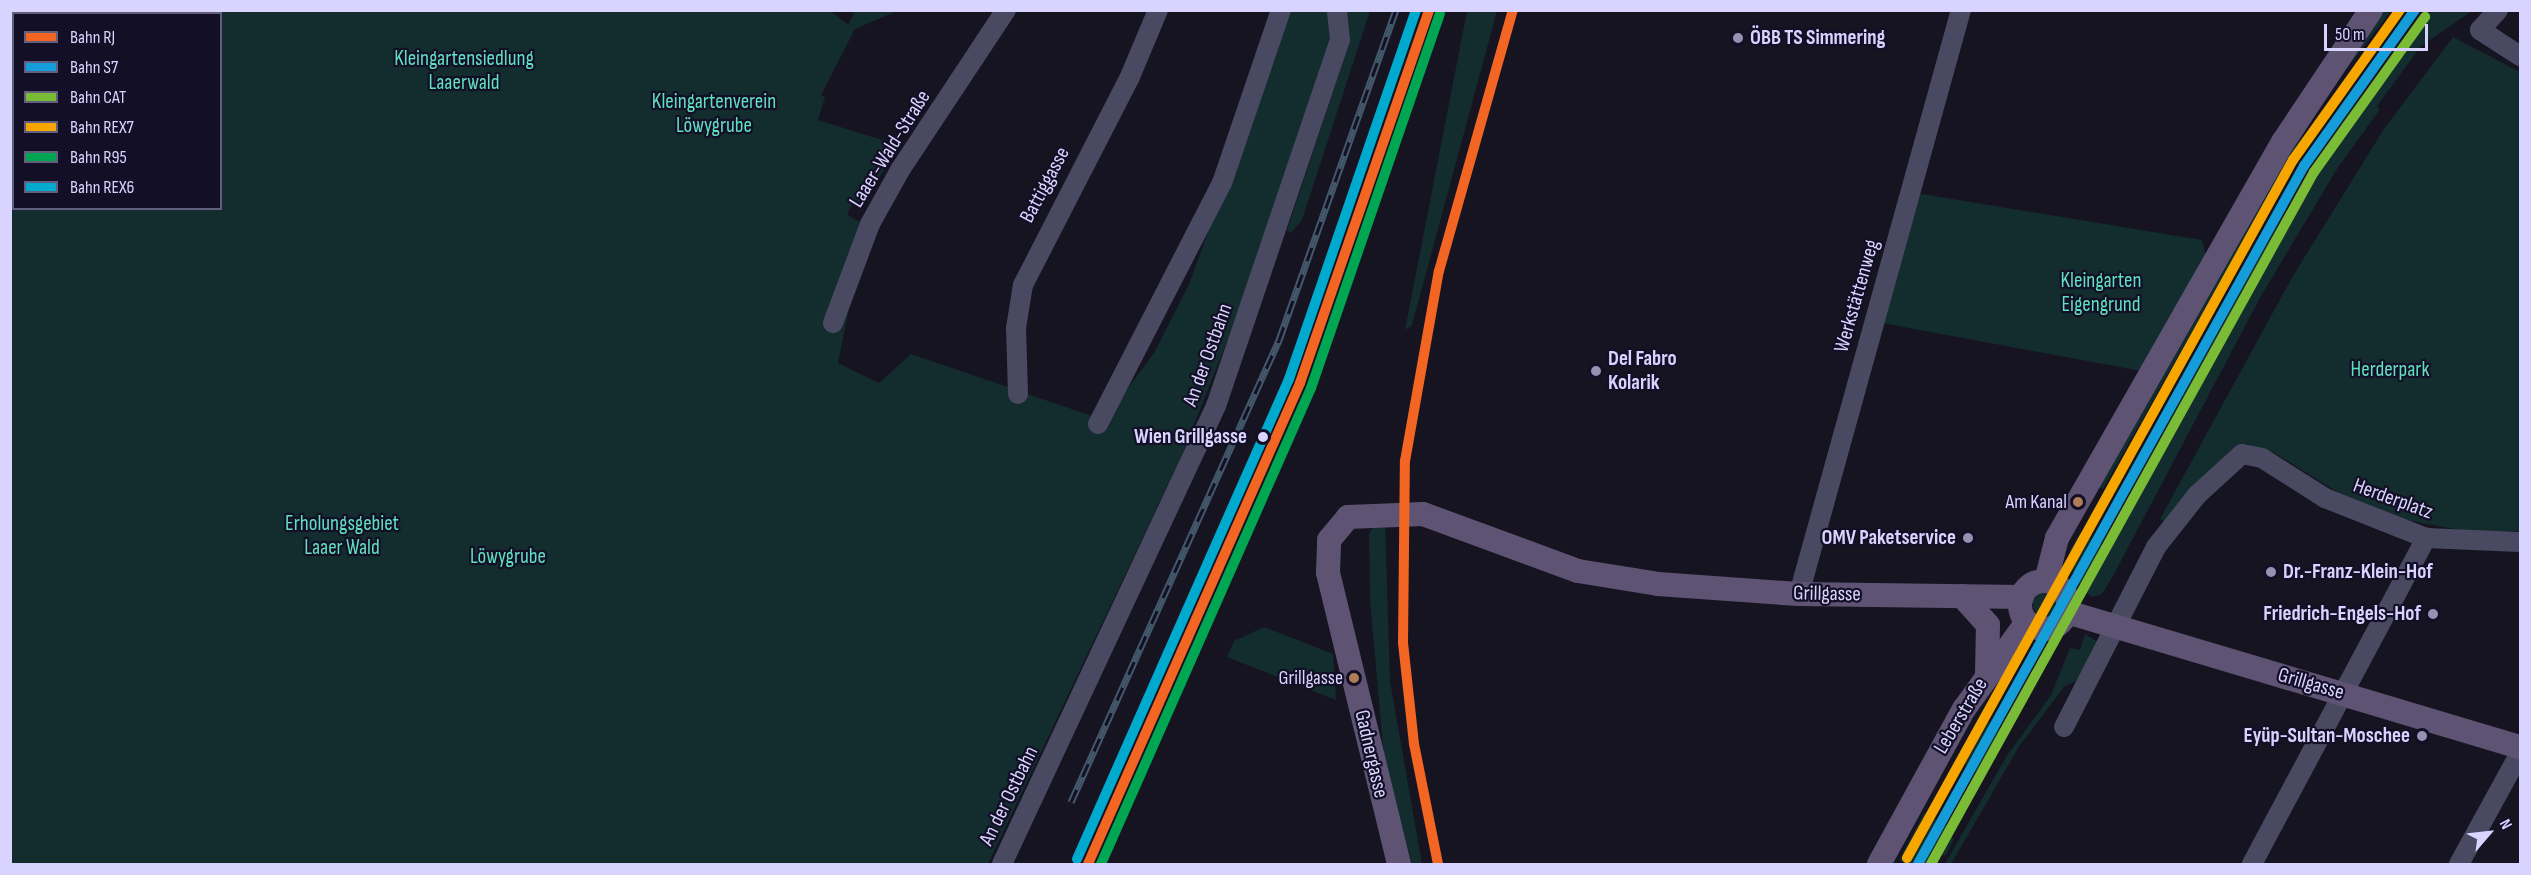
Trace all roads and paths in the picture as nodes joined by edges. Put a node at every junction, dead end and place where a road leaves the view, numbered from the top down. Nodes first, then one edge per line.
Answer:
1 (1006, 10) edge
2 (1158, 10) edge
3 (1281, 10) edge
4 (1337, 10) edge
5 (1961, 10) edge
6 (2371, 10) edge
7 (2498, 10) edge
8 (2520, 56) edge
9 (833, 323) dead end
10 (1018, 394) dead end
11 (1098, 424) dead end
12 (2426, 538) junction
13 (2520, 542) edge
14 (1328, 573) joint
15 (2046, 581) junction
16 (1799, 594) junction
17 (1962, 596) junction
18 (2022, 597) junction
19 (2067, 612) junction
20 (2027, 622) junction
21 (2115, 627) junction
22 (1987, 674) junction
23 (2342, 692) junction
24 (2064, 727) dead end
25 (2520, 747) edge
26 (2520, 753) edge
27 (1903, 816) junction
28 (1002, 864) edge
29 (1399, 864) edge
30 (1869, 864) edge
31 (1879, 864) edge
32 (2252, 864) edge
33 (2459, 864) edge

1 - 9 street, Laaer-Wald-Straße
2 - 10 street, Battiggasse
3 - 11 street
4 - 28 street, An der Ostbahn
5 - 16 street, Werkstättenweg
6 - 15 main road
7 - 8 street
12 - 13 street, Herderplatz
12 - 21 street, Herderplatz
12 - 23 street
14 - 16 main road, Grillgasse
14 - 29 main road, Gadnergasse
15 - 18 main road
15 - 19 main road
16 - 17 main road, Grillgasse
17 - 18 main road, Grillgasse
17 - 22 main road
18 - 20 main road
19 - 20 main road
19 - 21 main road, Grillgasse
20 - 22 main road, Leberstraße
21 - 23 main road, Grillgasse
21 - 24 street
22 - 27 main road, Leberstraße
23 - 25 main road, Grillgasse
23 - 32 street
26 - 33 street
27 - 30 main road, Leberstraße
27 - 31 main road, Leberstraße

